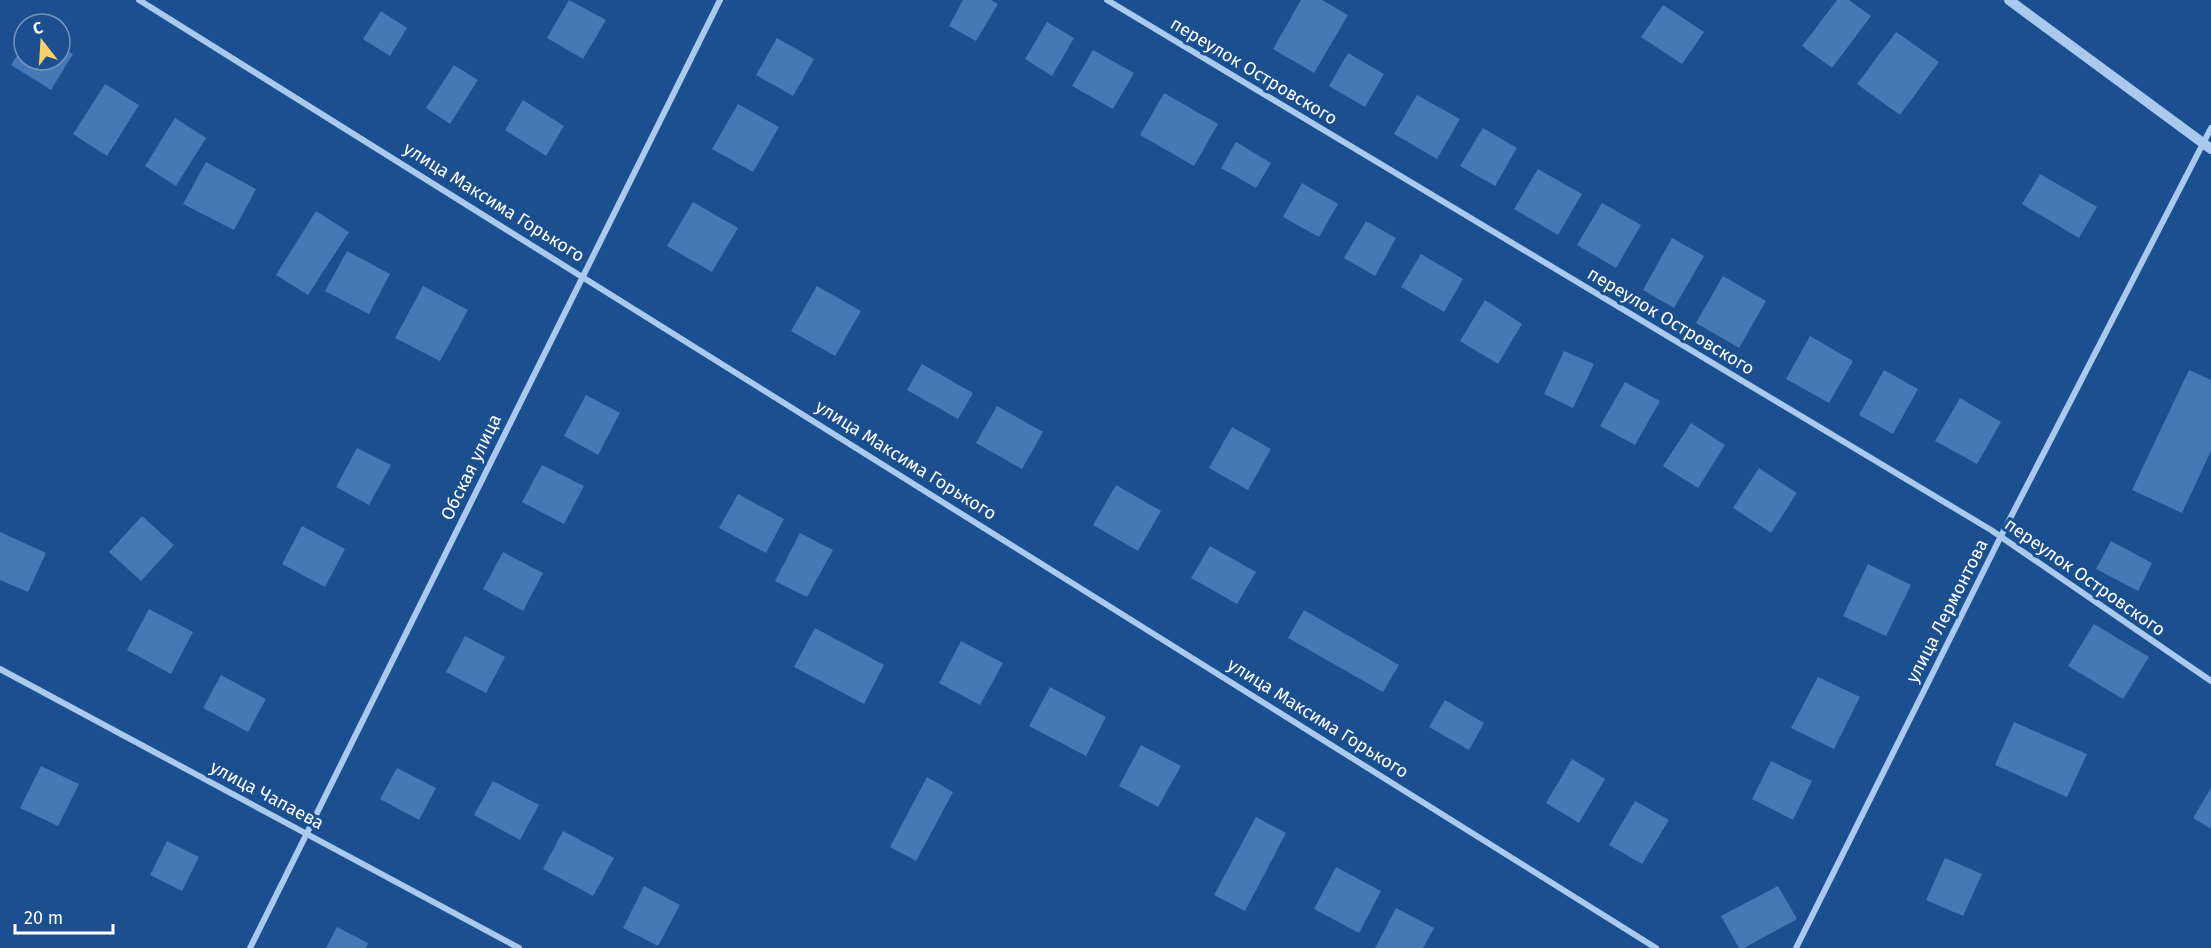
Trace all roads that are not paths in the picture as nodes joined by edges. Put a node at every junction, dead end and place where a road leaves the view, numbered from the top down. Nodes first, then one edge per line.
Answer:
1 (139, 0) edge
2 (720, 0) edge
3 (1107, 0) edge
4 (2010, 0) edge
5 (2211, 128) edge
6 (2207, 146) edge
7 (583, 275) junction
8 (2000, 538) junction
9 (0, 669) edge
10 (2211, 681) edge
11 (306, 833) junction
12 (250, 948) edge
13 (519, 948) edge
14 (1656, 948) edge
15 (1796, 948) edge

1 - 7 street, улица Максима Горького
2 - 7 street, Обская улица
3 - 8 street, переулок Островского
4 - 6 street
5 - 6 street, улица Лермонтова
6 - 8 street, улица Лермонтова
7 - 11 street, Обская улица
7 - 14 street, улица Максима Горького
8 - 10 street, переулок Островского
8 - 15 street, улица Лермонтова
9 - 11 street, улица Чапаева
11 - 12 street, Обская улица
11 - 13 street, улица Чапаева

